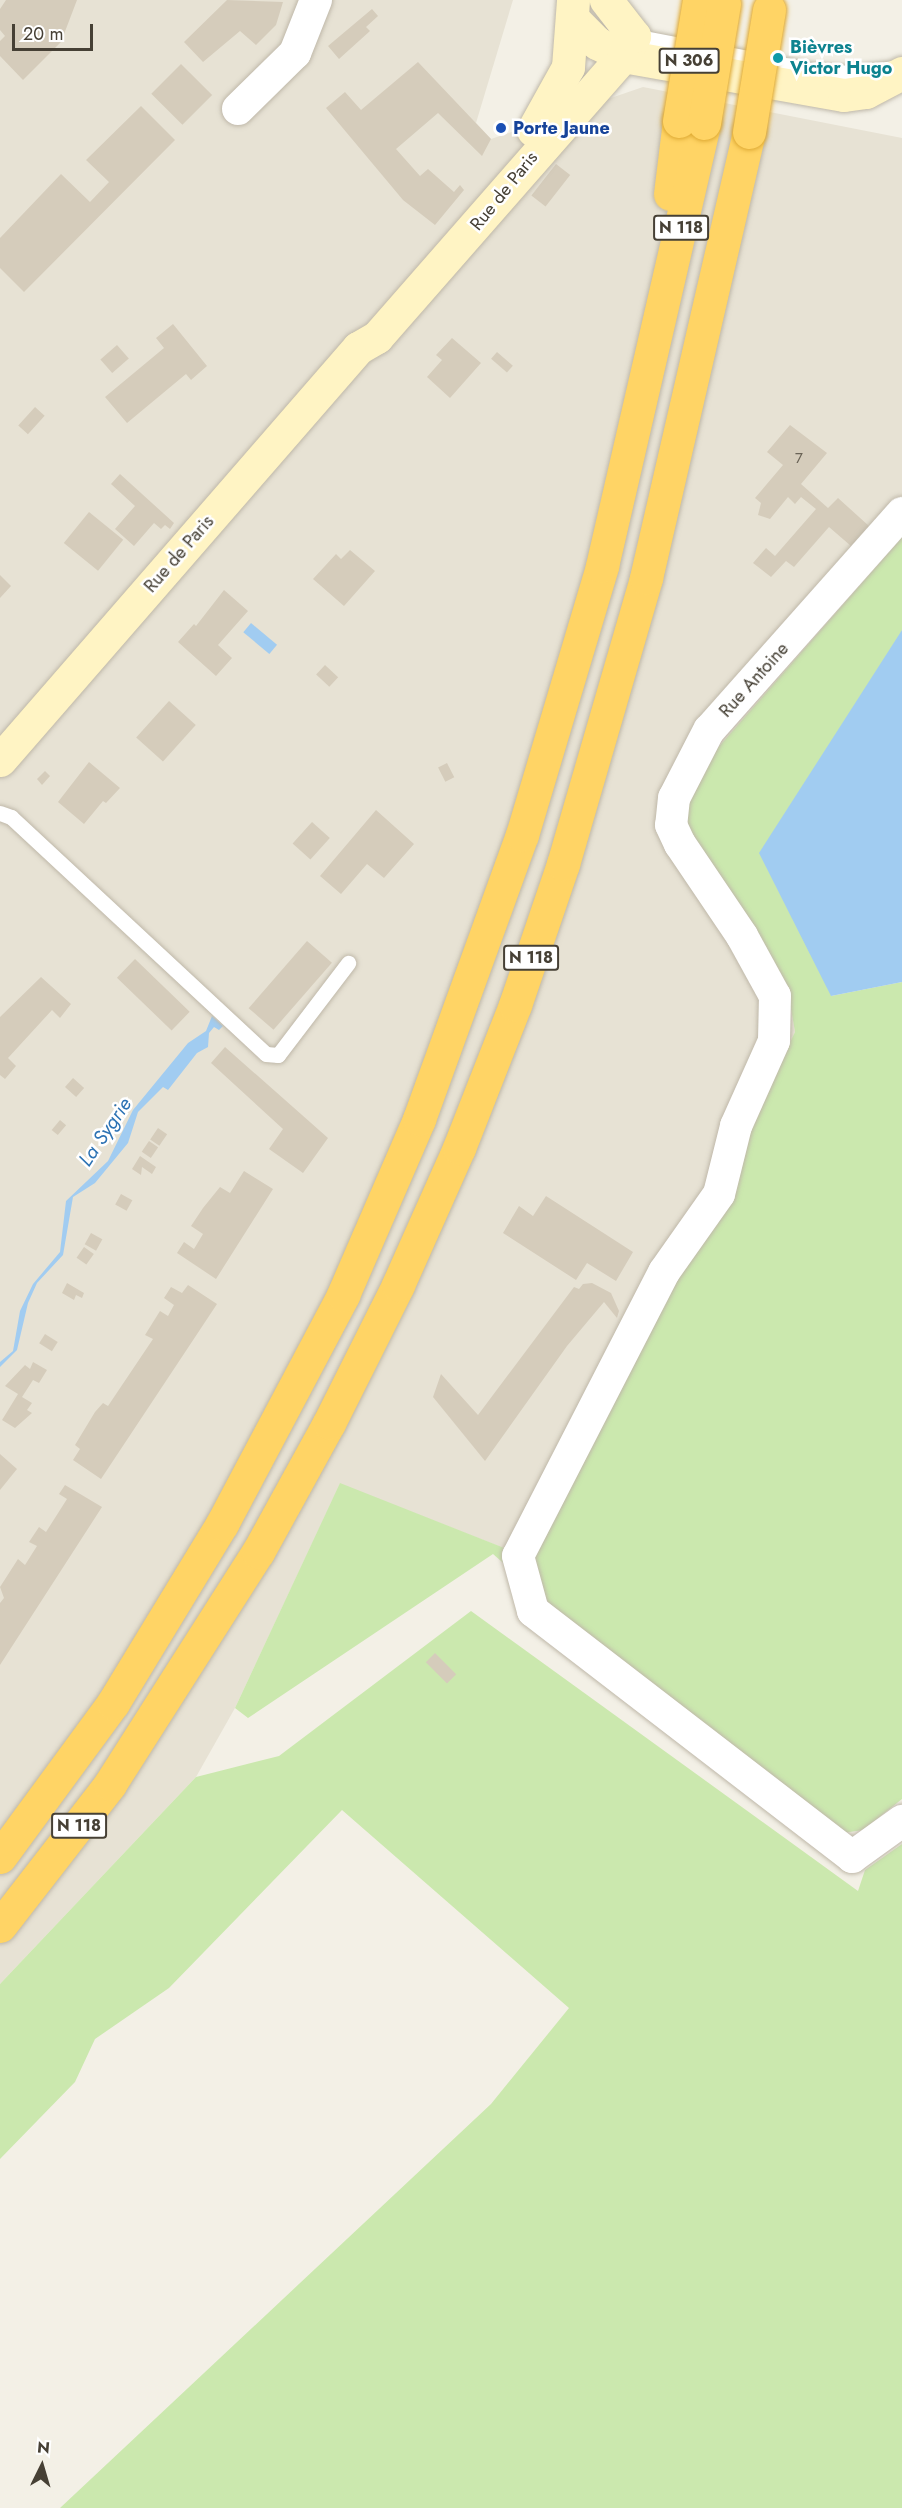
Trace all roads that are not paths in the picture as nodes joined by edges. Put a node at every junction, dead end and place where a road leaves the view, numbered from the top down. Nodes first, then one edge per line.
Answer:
1 (316, 0) edge
2 (711, 1) edge
3 (607, 4) edge
4 (770, 5) edge
5 (573, 10) edge
6 (629, 46) junction
7 (902, 71) edge
8 (238, 109) dead end
9 (489, 194) junction
10 (902, 513) edge
11 (0, 760) edge
12 (0, 813) edge
13 (348, 963) dead end
14 (902, 1821) edge
15 (0, 1857) edge
16 (0, 1926) edge

1 - 8 street
2 - 15 highway, N 118, bridge
3 - 5 street
3 - 6 street
4 - 16 highway, N 118, bridge
5 - 6 street
5 - 9 street, Rue de Paris
6 - 7 lane
6 - 7 street
6 - 9 street, Rue de Paris
9 - 11 street, Rue de Paris
10 - 14 street, Rue Antoine
12 - 13 lane

